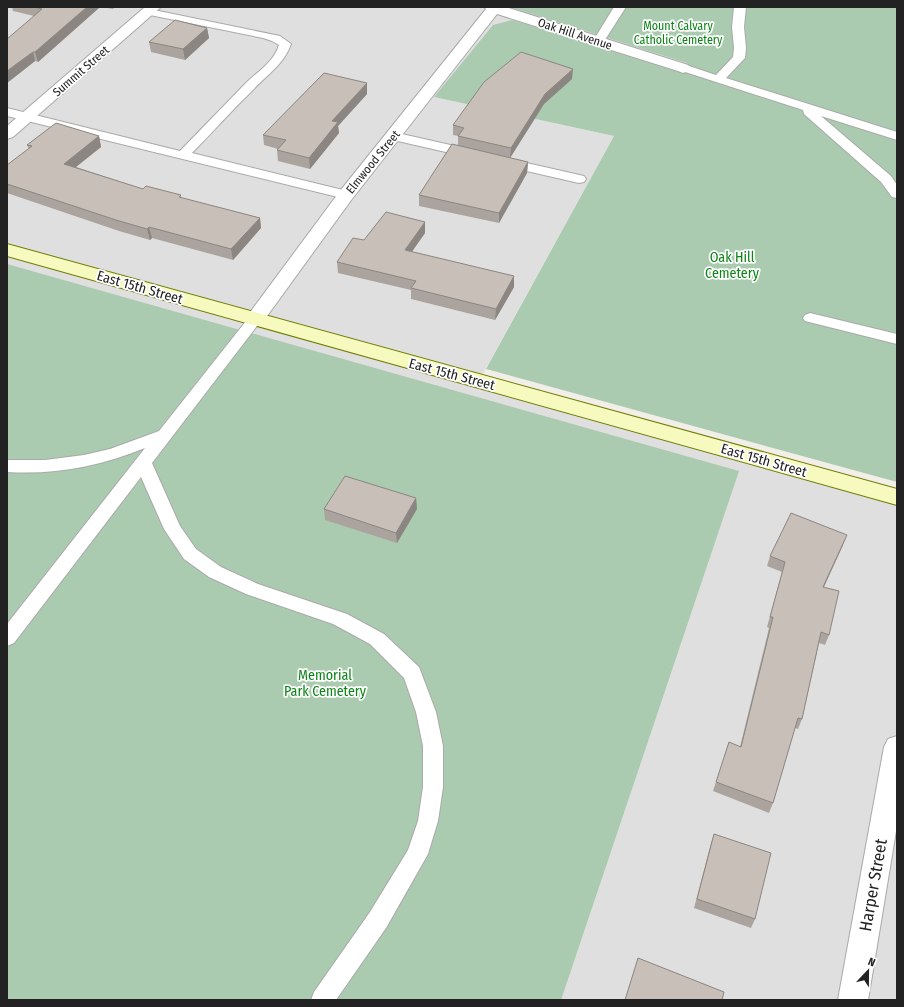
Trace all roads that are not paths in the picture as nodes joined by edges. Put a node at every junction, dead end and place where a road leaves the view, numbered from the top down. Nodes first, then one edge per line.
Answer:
1 (493, 7) edge
2 (620, 7) edge
3 (740, 7) edge
4 (151, 9) edge
5 (599, 41) junction
6 (683, 68) joint
7 (718, 79) junction
8 (803, 106) junction
9 (7, 112) edge
10 (26, 117) junction
11 (7, 134) edge
12 (393, 136) junction
13 (897, 136) edge
14 (183, 155) junction
15 (579, 179) dead end
16 (897, 194) edge
17 (346, 195) junction
18 (7, 250) edge
19 (810, 318) dead end
20 (255, 319) junction
21 (897, 339) edge
22 (164, 435) junction
23 (143, 462) junction
24 (7, 466) edge
25 (897, 497) edge
26 (7, 638) edge
27 (897, 747) edge
28 (322, 1000) edge
29 (853, 1000) edge

1 - 5 street, Oak Hill Avenue
1 - 12 street, Elmwood Street
2 - 5 lane
3 - 7 lane
4 - 10 street, Summit Street
4 - 14 lane
5 - 6 street, Oak Hill Avenue
6 - 7 lane
7 - 8 lane
8 - 13 lane
8 - 16 lane
9 - 10 lane
10 - 11 street, Summit Street
10 - 14 lane
12 - 15 lane
12 - 17 street, Elmwood Street
14 - 17 lane
17 - 20 street, Elmwood Street
18 - 20 main road, East 15th Street
19 - 21 lane
20 - 22 lane
20 - 25 main road, East 15th Street
22 - 23 lane
22 - 24 lane
23 - 26 lane
23 - 28 lane
27 - 29 street, Harper Street

